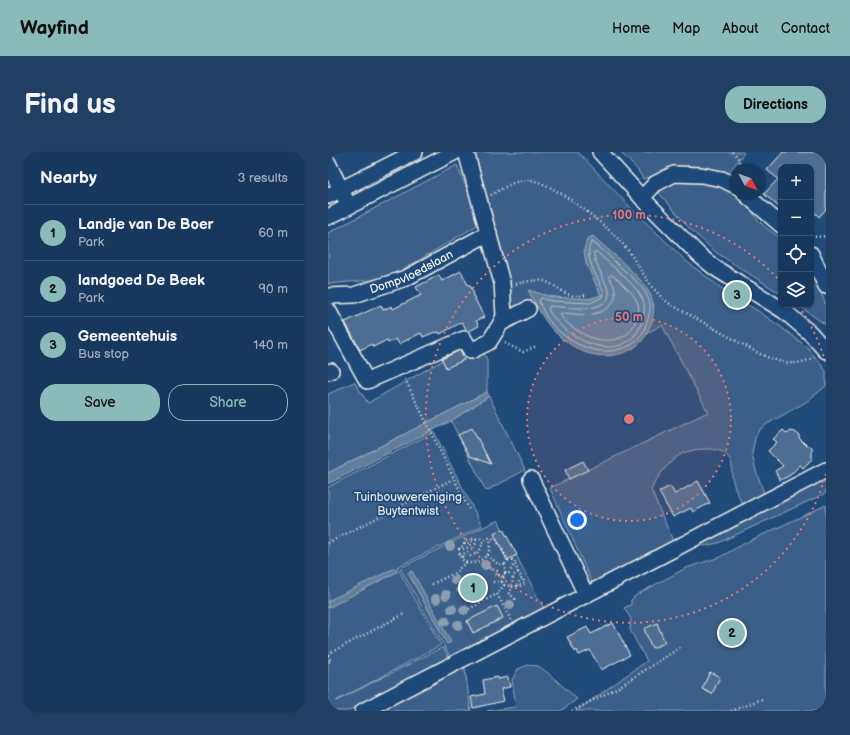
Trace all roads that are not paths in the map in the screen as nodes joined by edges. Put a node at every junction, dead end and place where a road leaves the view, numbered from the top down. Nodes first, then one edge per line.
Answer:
1 (415, 152) edge
2 (455, 152) edge
3 (466, 152) edge
4 (600, 152) edge
5 (328, 163) edge
6 (730, 183) edge
7 (334, 193) edge
8 (642, 198) junction
9 (752, 200) edge
10 (349, 206) junction
11 (328, 217) edge
12 (778, 222) edge
13 (489, 233) junction
14 (814, 260) edge
15 (826, 286) edge
16 (328, 296) edge
17 (528, 309) dead end
18 (328, 310) edge
19 (502, 323) junction
20 (822, 353) edge
21 (826, 470) edge
22 (531, 479) dead end
23 (586, 595) junction
24 (363, 711) edge

1 - 7 street
2 - 10 street
3 - 13 street
4 - 8 street
5 - 7 street
6 - 8 street
7 - 10 street
8 - 20 street
9 - 12 street
10 - 11 street
13 - 16 street, Dompvloedslaan
13 - 19 street
14 - 15 street
17 - 19 street
18 - 19 street
21 - 23 street
22 - 23 street
23 - 24 street

